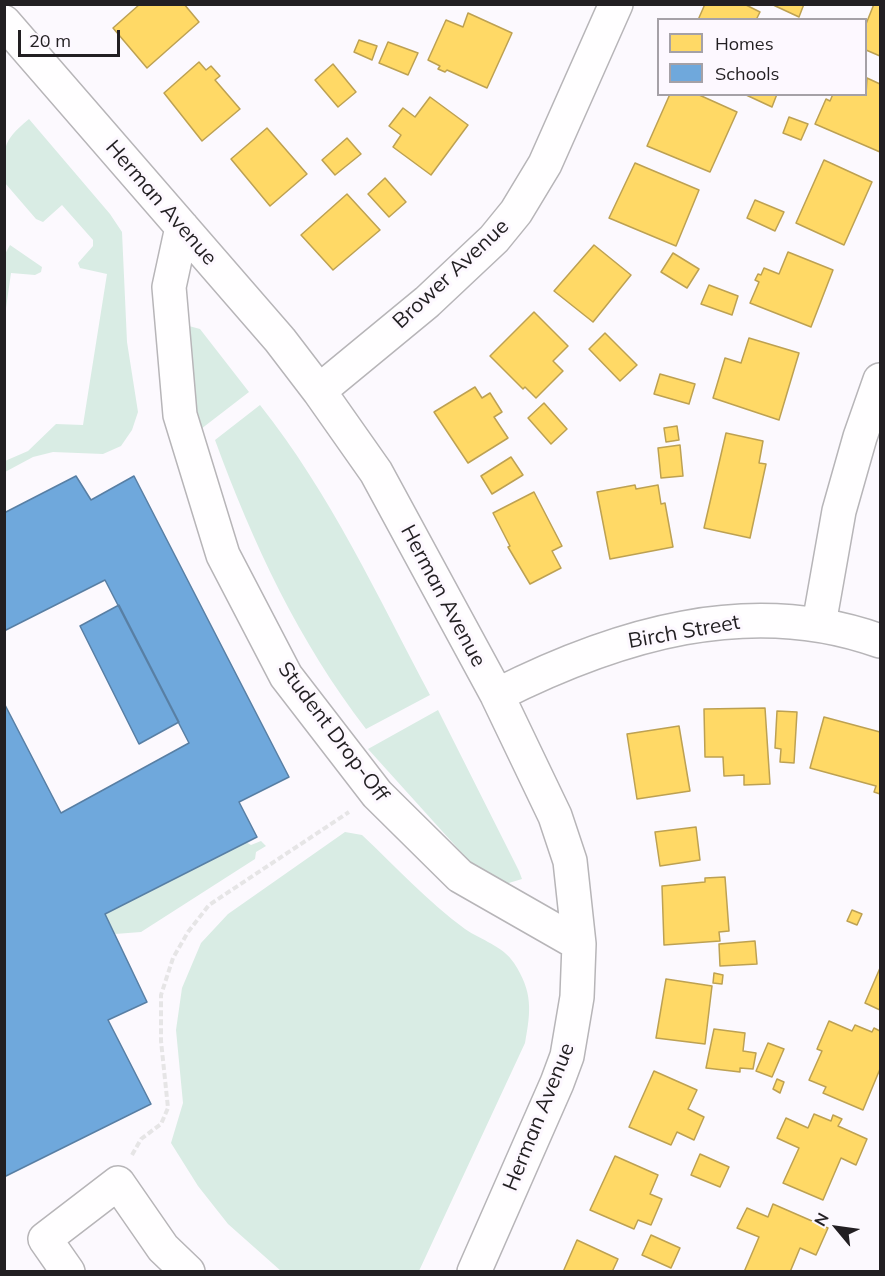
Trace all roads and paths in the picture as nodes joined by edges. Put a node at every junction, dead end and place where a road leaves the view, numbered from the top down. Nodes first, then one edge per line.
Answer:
1 (22, 4) edge
2 (616, 4) edge
3 (4, 21) edge
4 (182, 226) junction
5 (880, 380) edge
6 (319, 391) junction
7 (819, 624) junction
8 (880, 641) edge
9 (496, 695) junction
10 (378, 794) junction
11 (579, 944) junction
12 (118, 1183) junction
13 (68, 1272) edge
14 (188, 1272) edge
15 (474, 1272) edge

1 - 3 street
2 - 6 street, Brower Avenue
3 - 4 street, Herman Avenue
4 - 6 street, Herman Avenue
4 - 10 street, Student Drop-Off
5 - 7 street
6 - 9 street, Herman Avenue
7 - 8 street, Birch Street
7 - 9 street, Birch Street
9 - 11 street, Herman Avenue
10 - 11 street, Student Drop-Off
10 - 12 path
11 - 15 street, Herman Avenue
12 - 13 street
12 - 14 street

